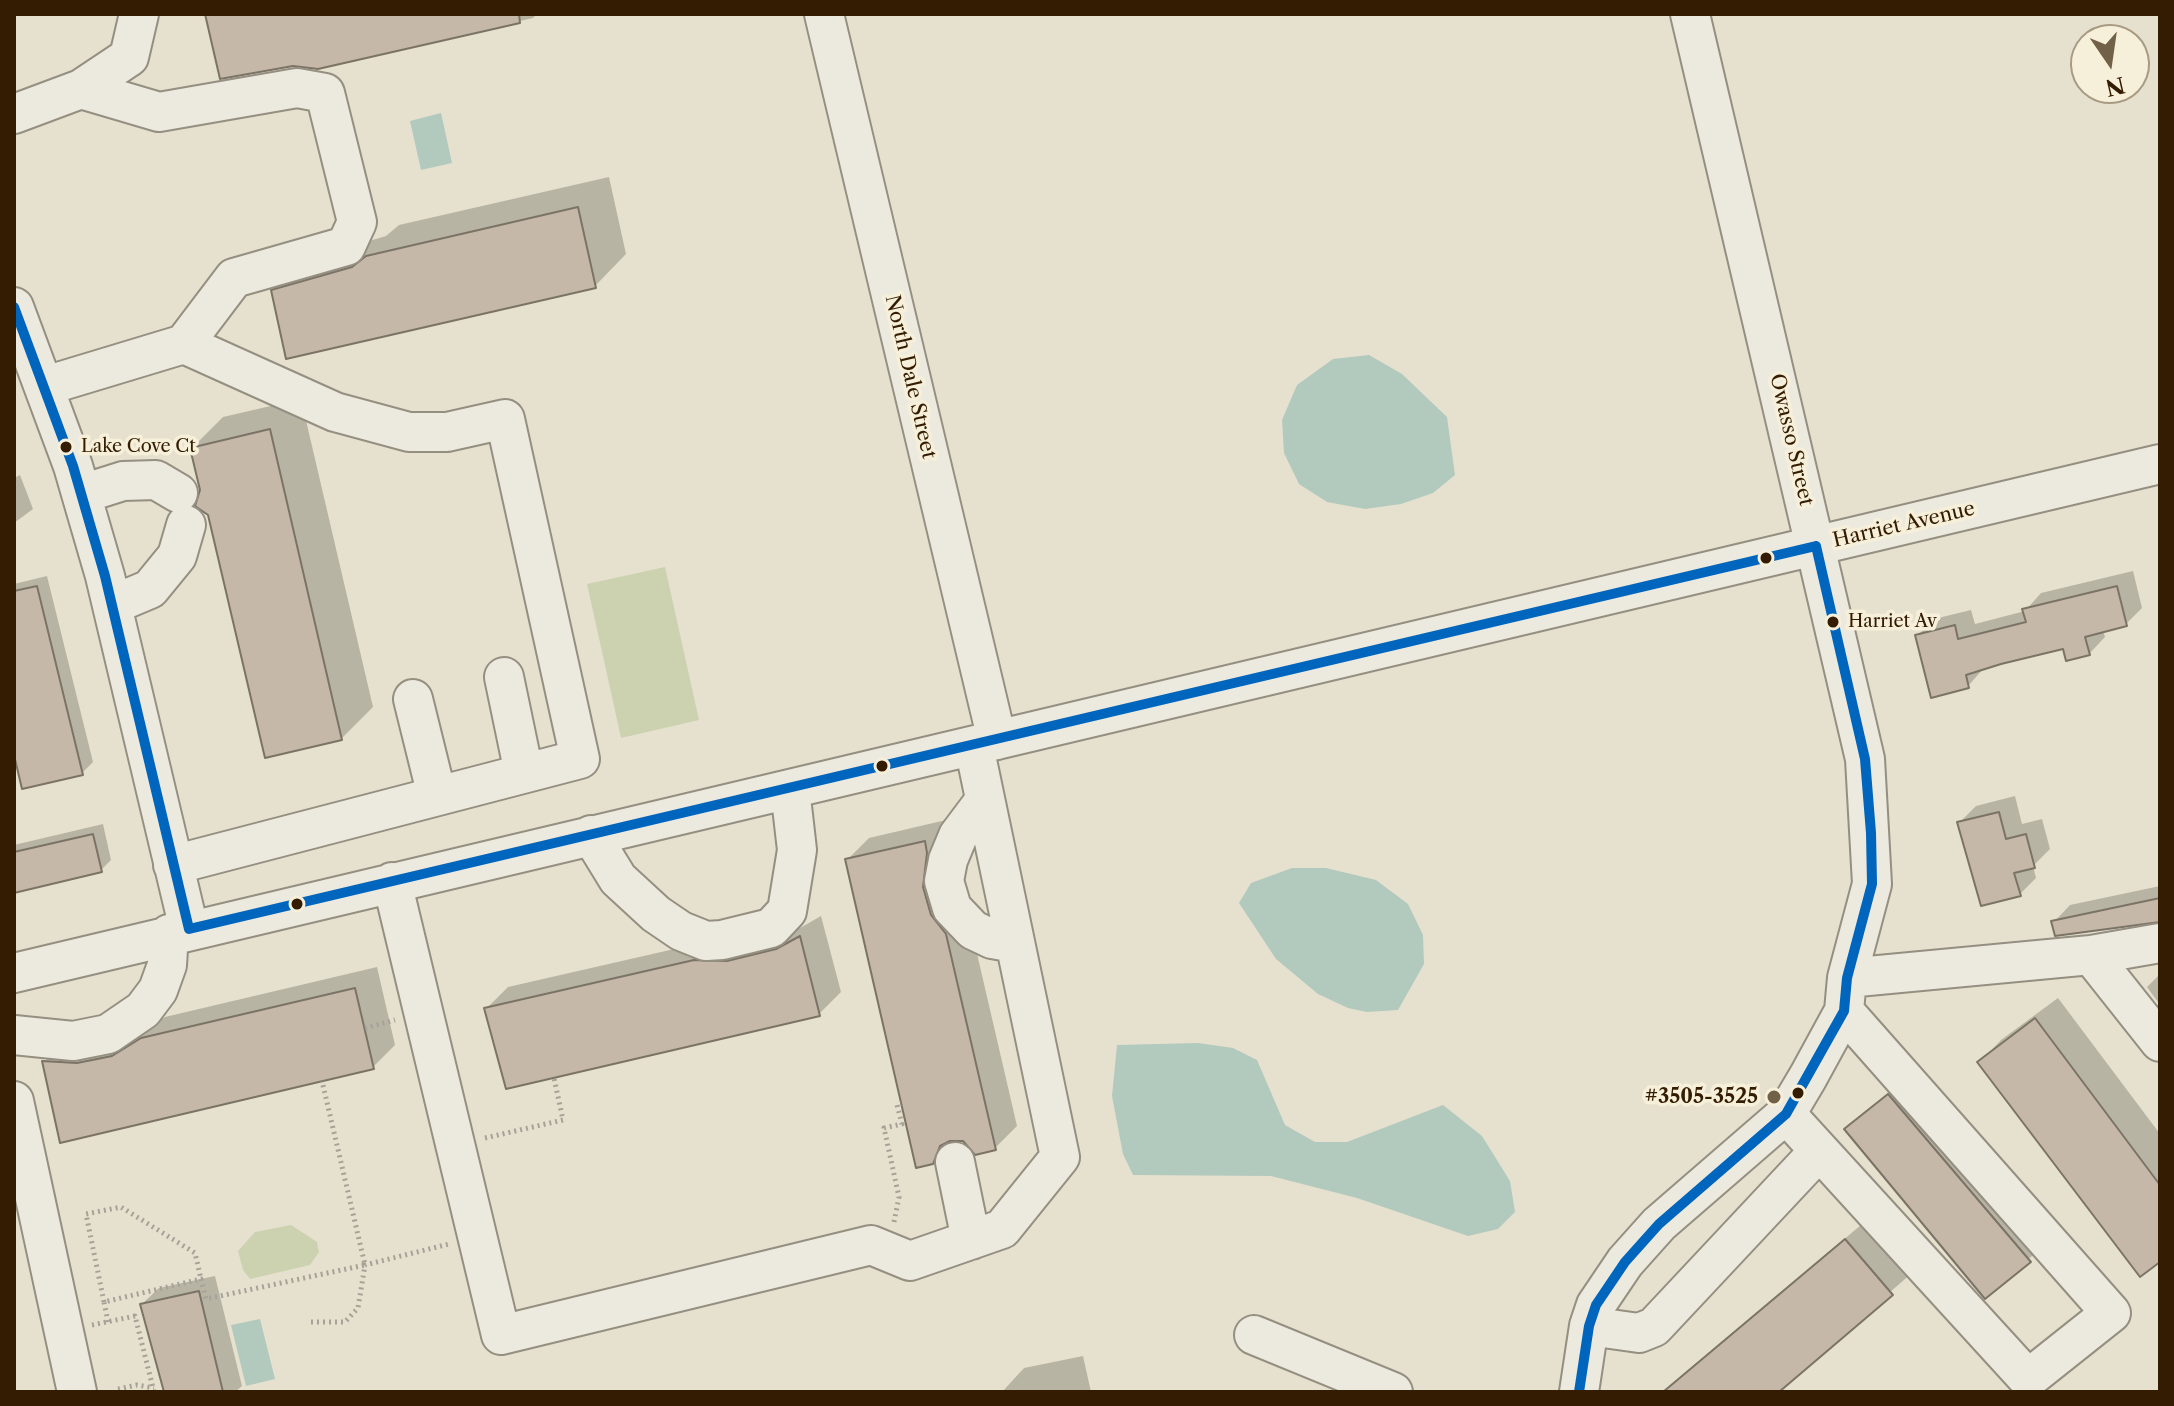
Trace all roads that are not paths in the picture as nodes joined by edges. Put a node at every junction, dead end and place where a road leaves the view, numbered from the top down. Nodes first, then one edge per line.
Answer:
1 (139, 14) edge
2 (824, 14) edge
3 (1690, 14) edge
4 (81, 89) junction
5 (14, 114) edge
6 (14, 307) edge
7 (184, 344) junction
8 (32, 370) edge
9 (2160, 464) edge
10 (82, 494) junction
11 (1816, 546) junction
12 (112, 605) junction
13 (504, 677) dead end
14 (413, 699) dead end
15 (986, 743) junction
16 (524, 773) junction
17 (790, 789) junction
18 (437, 796) junction
19 (985, 800) junction
20 (591, 835) junction
21 (173, 865) junction
22 (392, 882) junction
23 (179, 932) junction
24 (1015, 943) junction
25 (2160, 943) edge
26 (2091, 955) junction
27 (14, 973) edge
28 (1846, 995) junction
29 (14, 1035) edge
30 (2160, 1042) edge
31 (14, 1101) edge
32 (1786, 1114) junction
33 (1819, 1151) junction
34 (20, 1160) edge
35 (955, 1162) dead end
36 (971, 1240) junction
37 (1589, 1326) junction
38 (1254, 1335) dead end
39 (77, 1392) edge
40 (1393, 1392) edge
41 (1579, 1392) edge

1 - 4 street
2 - 15 street, North Dale Street
3 - 11 street, Owasso Street
4 - 5 street
4 - 7 street
6 - 8 street
7 - 8 street
7 - 16 street
8 - 10 street
9 - 11 street, Harriet Avenue
10 - 12 street
10 - 12 street
11 - 15 street, Harriet Avenue
11 - 28 street, Owasso Street
12 - 21 street
13 - 16 street
14 - 18 street
15 - 17 street, Harriet Avenue
15 - 19 street, North Dale Street
16 - 18 street
17 - 20 street, Harriet Avenue
17 - 20 street
18 - 21 street
19 - 24 street, North Dale Street
19 - 24 street
20 - 22 street, Harriet Avenue
21 - 23 street
22 - 23 street, Harriet Avenue
22 - 36 street
23 - 27 street, Harriet Avenue
23 - 29 street
24 - 36 street, North Dale Street
25 - 26 street
26 - 28 street
26 - 30 street
28 - 32 street, Owasso Street
28 - 33 street
31 - 34 street
32 - 33 street
32 - 37 street, Owasso Street
33 - 37 street
34 - 39 street
35 - 36 street
37 - 41 street, Owasso Street
38 - 40 street

